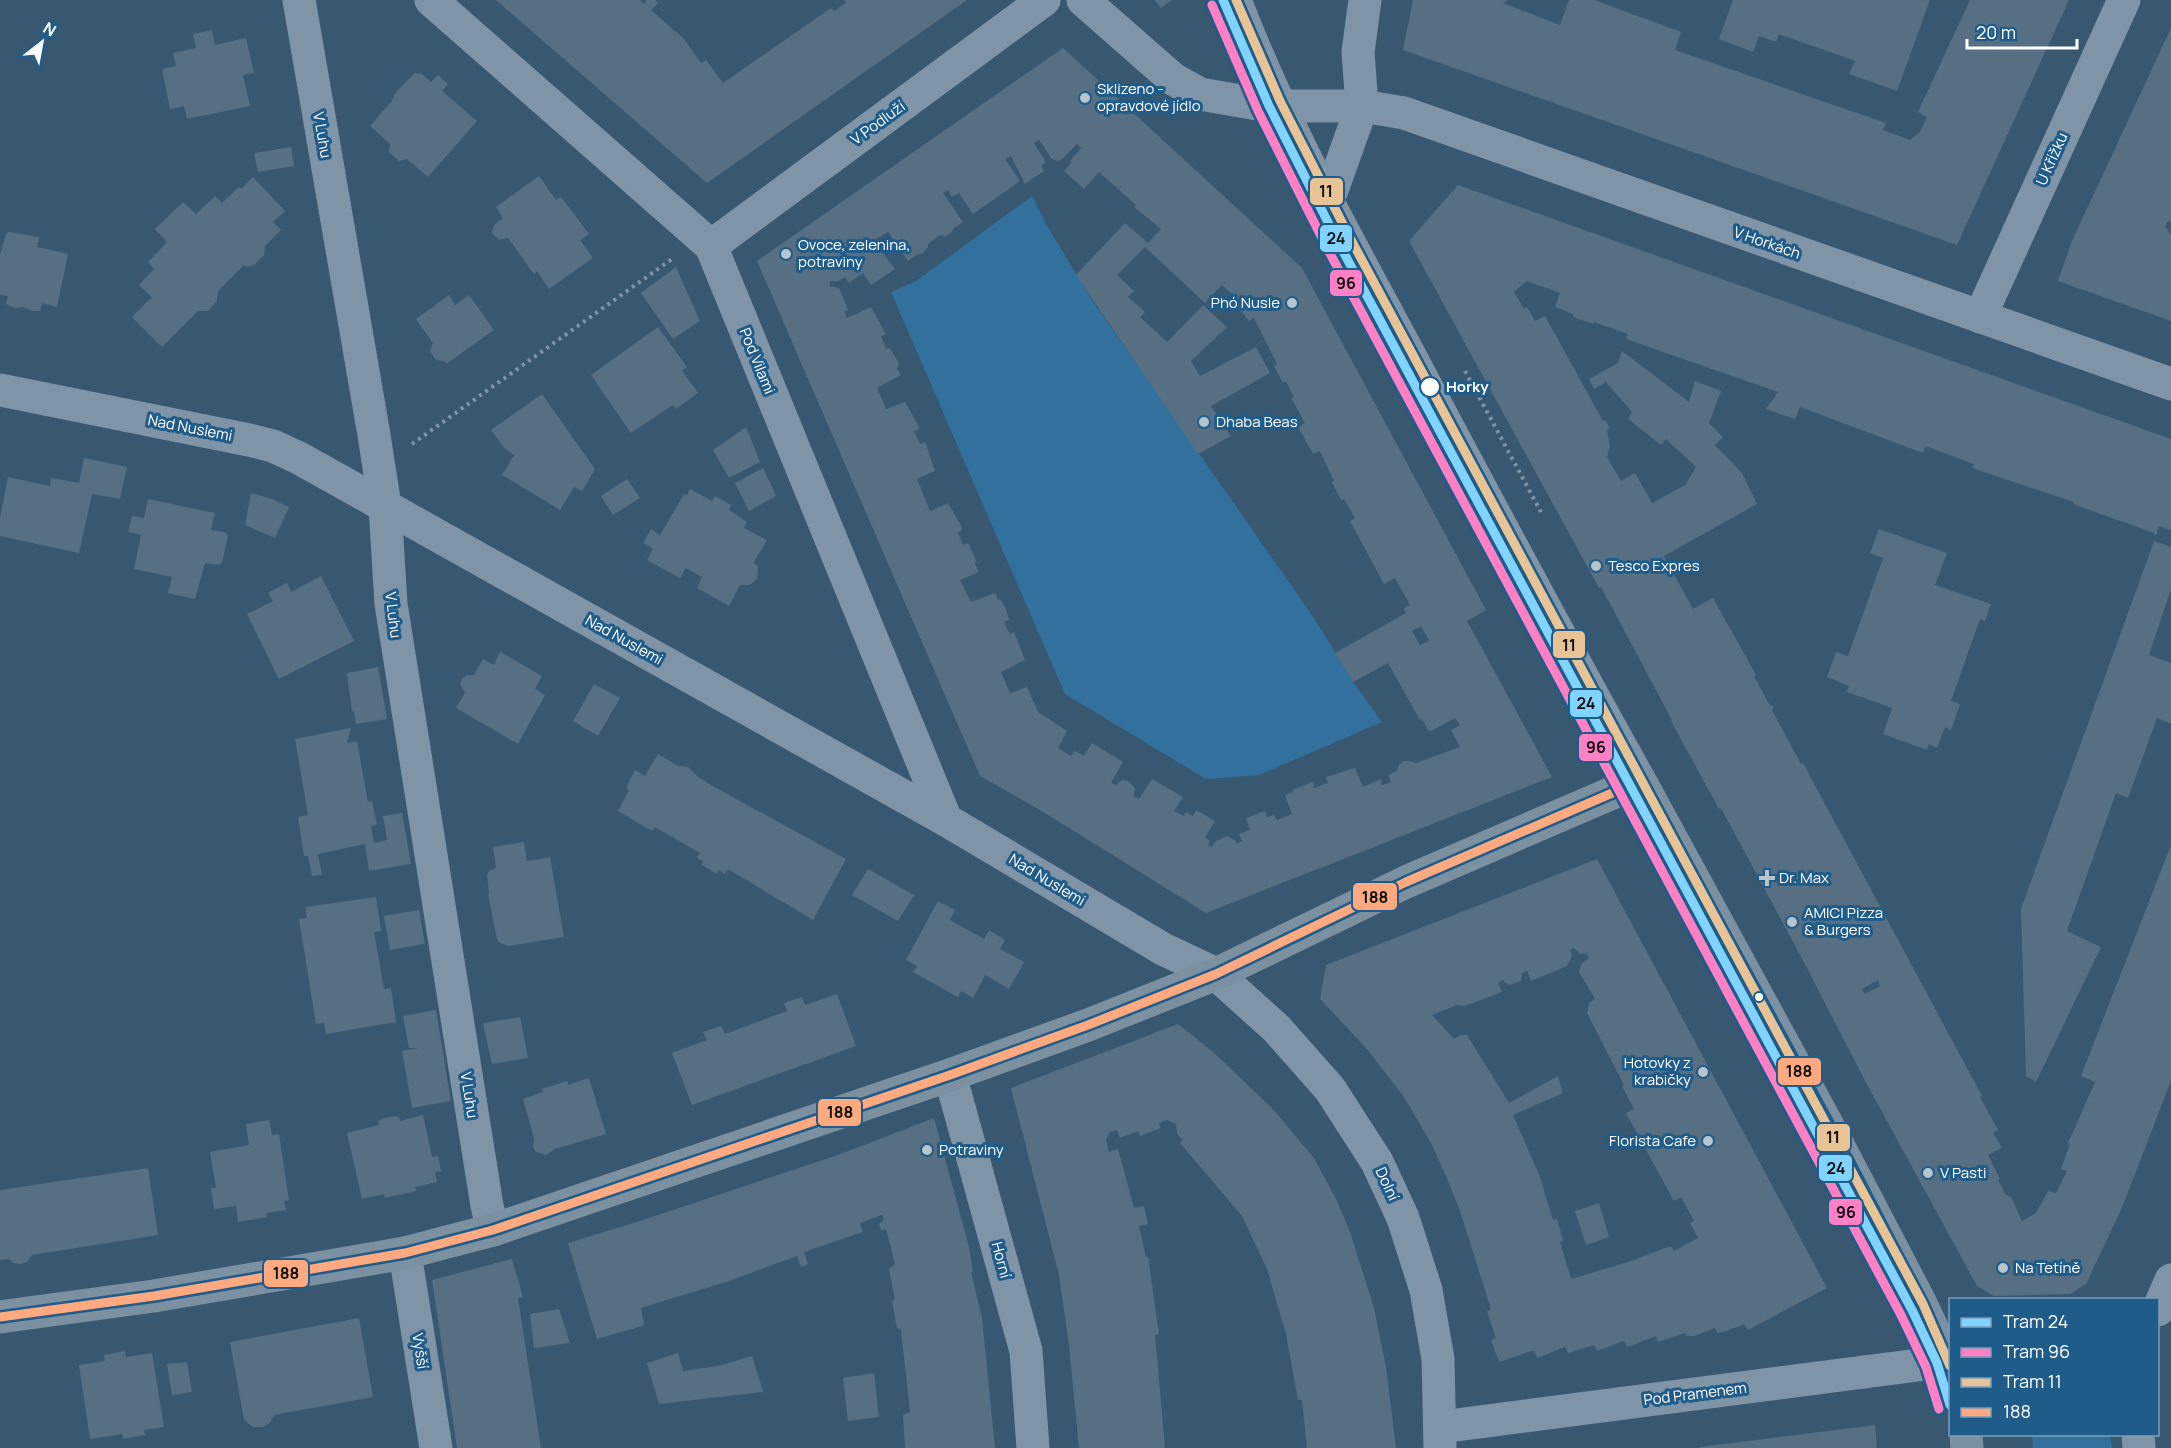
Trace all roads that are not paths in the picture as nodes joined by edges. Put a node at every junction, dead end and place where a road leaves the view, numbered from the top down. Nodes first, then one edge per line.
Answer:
1 (299, 0) edge
2 (431, 0) edge
3 (1044, 0) edge
4 (1083, 0) edge
5 (1235, 0) edge
6 (1365, 0) edge
7 (2124, 0) edge
8 (1362, 105) junction
9 (1281, 106) junction
10 (1325, 198) junction
11 (711, 246) junction
12 (1980, 317) junction
13 (2171, 384) edge
14 (0, 390) edge
15 (385, 506) junction
16 (1640, 781) junction
17 (946, 820) junction
18 (1216, 974) junction
19 (950, 1075) junction
20 (493, 1230) junction
21 (405, 1253) junction
22 (2171, 1280) edge
23 (2159, 1306) edge
24 (0, 1317) edge
25 (1949, 1362) edge
26 (1949, 1364) edge
27 (1441, 1438) edge
28 (436, 1448) edge
29 (1033, 1448) edge

1 - 15 street, V Luhu
2 - 11 street, Pod Vilami
3 - 11 street, V Podluží
4 - 9 street, V Horkách
5 - 9 street
6 - 8 street
7 - 12 street, U Křížku
8 - 9 street, V Horkách
8 - 10 street
8 - 12 street, V Horkách
9 - 10 street
10 - 16 street
11 - 17 street, Pod Vilami
12 - 13 street, V Horkách
14 - 15 street, Nad Nuslemi
15 - 17 street, Nad Nuslemi
15 - 20 street, V Luhu
16 - 18 street
16 - 25 street
17 - 18 street, Nad Nuslemi
18 - 19 street
18 - 27 street, Dolní
19 - 20 street
19 - 29 street, Horní
20 - 21 street
21 - 24 street
21 - 28 street, Vyšší
22 - 23 street
26 - 27 street, Pod Pramenem

